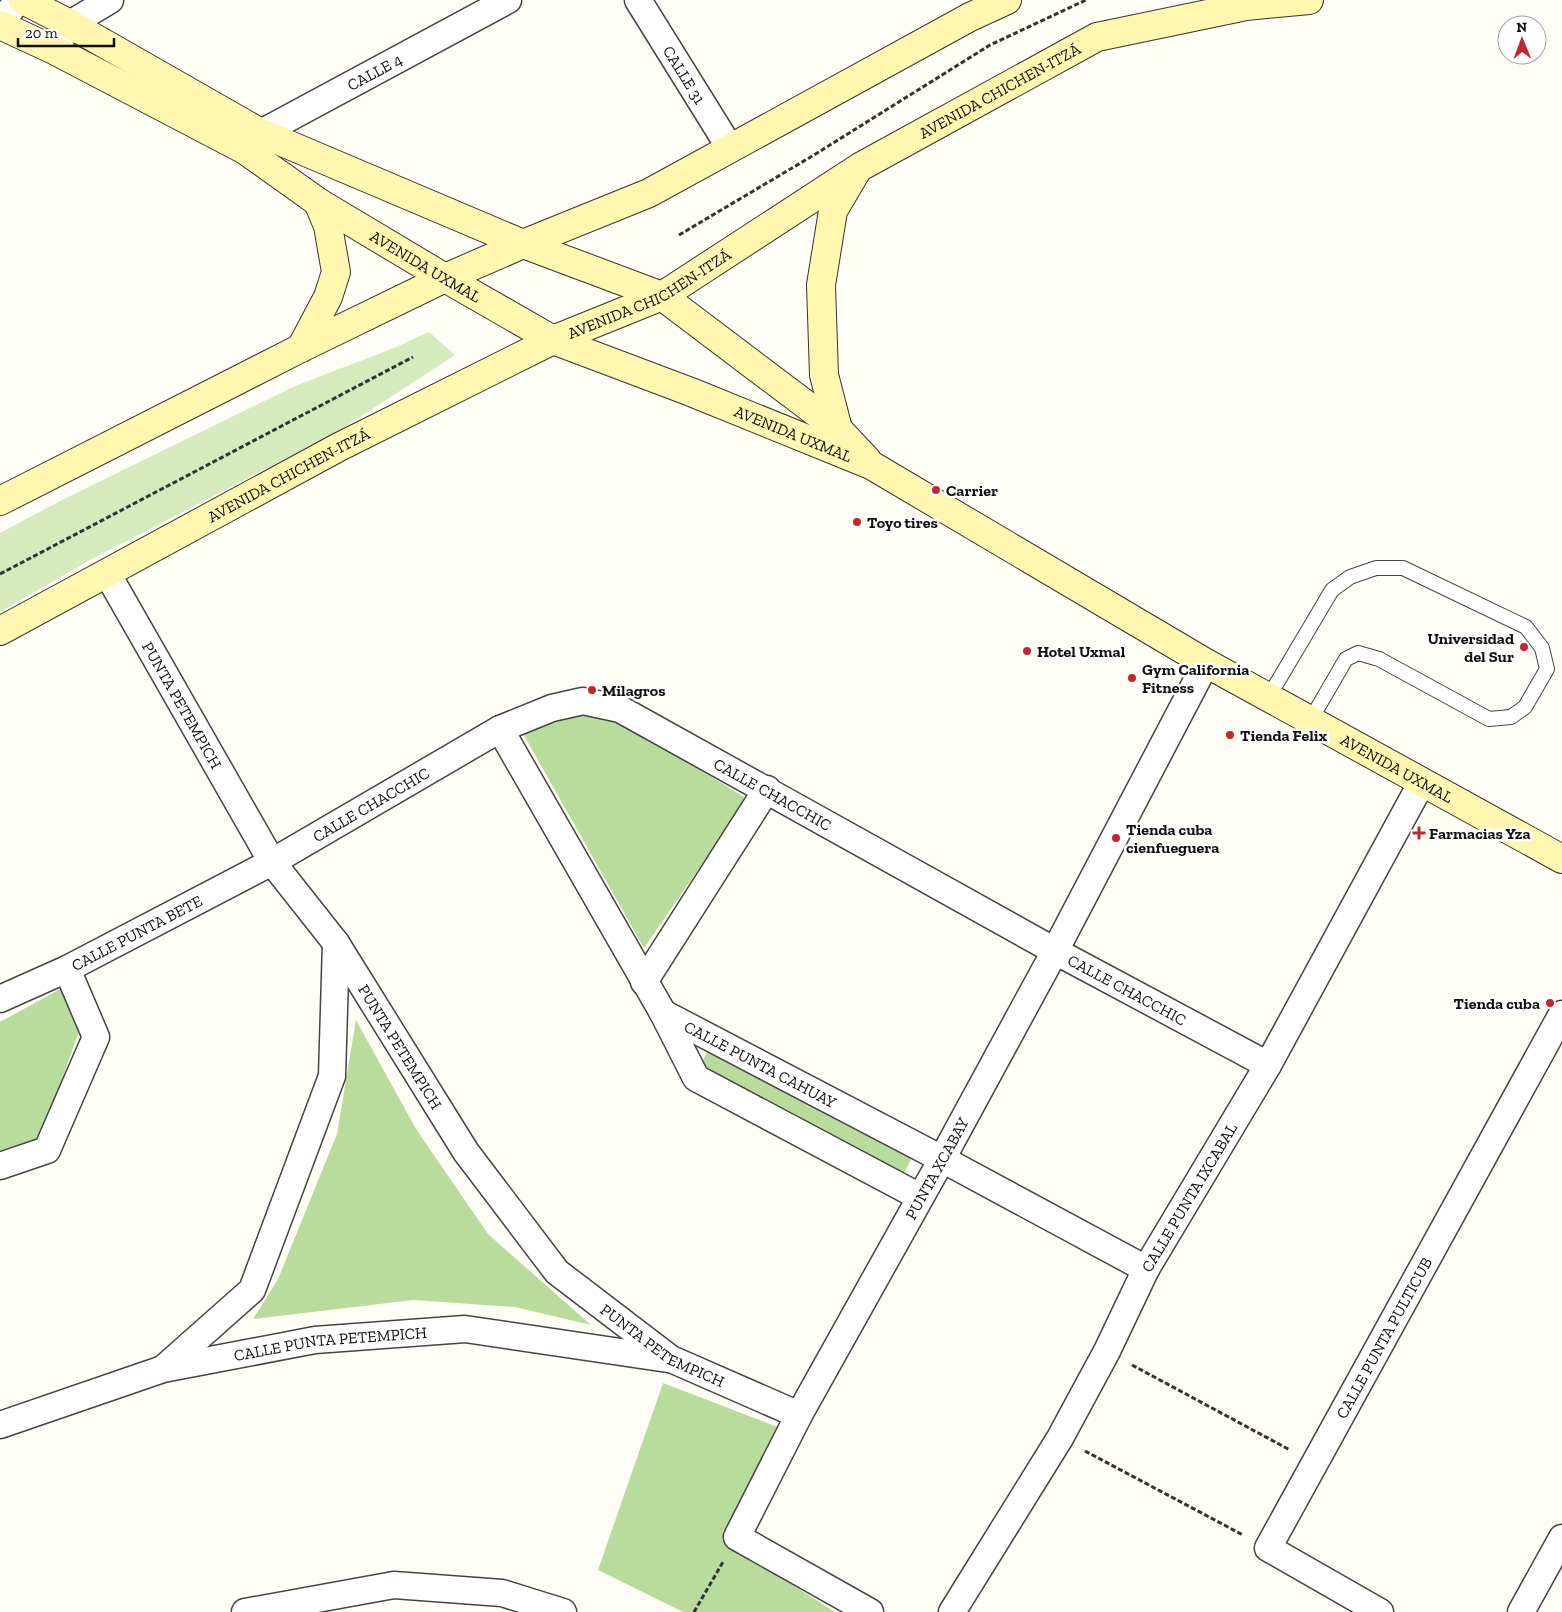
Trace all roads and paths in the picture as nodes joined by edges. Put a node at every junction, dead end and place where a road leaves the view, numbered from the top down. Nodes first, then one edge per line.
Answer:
1 (18, 0) edge
2 (23, 0) edge
3 (110, 0) edge
4 (508, 0) edge
5 (638, 0) edge
6 (1007, 0) edge
7 (1086, 0) edge
8 (1308, 0) edge
9 (70, 24) junction
10 (0, 25) edge
11 (54, 50) junction
12 (253, 142) junction
13 (730, 148) junction
14 (860, 166) junction
15 (318, 202) junction
16 (679, 234) dead end
17 (523, 244) junction
18 (445, 278) junction
19 (662, 296) junction
20 (553, 340) junction
21 (301, 348) junction
22 (413, 357) dead end
23 (838, 429) junction
24 (871, 465) junction
25 (0, 501) edge
26 (107, 573) junction
27 (0, 574) edge
28 (0, 632) edge
29 (1206, 664) junction
30 (1268, 698) junction
31 (1310, 721) junction
32 (500, 729) junction
33 (1422, 782) junction
34 (766, 789) junction
35 (1562, 859) edge
36 (272, 862) junction
37 (336, 943) junction
38 (1055, 951) junction
39 (67, 969) junction
40 (644, 982) junction
41 (0, 1000) edge
42 (663, 1013) junction
43 (1562, 1014) edge
44 (1268, 1065) junction
45 (942, 1159) junction
46 (0, 1166) edge
47 (920, 1197) junction
48 (1146, 1270) junction
49 (1107, 1351) junction
50 (671, 1359) junction
51 (163, 1369) junction
52 (799, 1415) junction
53 (2, 1418) edge
54 (1060, 1438) junction
55 (1314, 1463) junction
56 (737, 1537) junction
57 (1562, 1538) edge
58 (1268, 1548) junction
59 (245, 1612) edge
60 (563, 1612) edge
61 (694, 1612) edge
62 (870, 1612) edge
63 (952, 1612) edge
64 (1380, 1612) edge
65 (1521, 1612) edge

1 - 10 street
2 - 9 main road, AVENIDA UXMAL
3 - 9 street
4 - 12 street, CALLE 4
5 - 13 street, CALLE 31
6 - 13 main road
7 - 16 path
8 - 14 main road, AVENIDA CHICHEN-ITZÁ
9 - 11 street
9 - 12 main road, AVENIDA UXMAL
10 - 11 main road, AVENIDA UXMAL
11 - 12 main road, AVENIDA UXMAL
12 - 15 main road, AVENIDA UXMAL
12 - 17 main road, AVENIDA UXMAL
13 - 17 main road
14 - 19 main road, AVENIDA CHICHEN-ITZÁ
14 - 23 main road
15 - 18 main road, AVENIDA UXMAL
15 - 21 main road
17 - 18 main road
17 - 19 main road, AVENIDA UXMAL
18 - 20 main road, AVENIDA UXMAL
18 - 21 main road
19 - 20 main road, AVENIDA CHICHEN-ITZÁ
19 - 23 main road, AVENIDA UXMAL
20 - 24 main road, AVENIDA UXMAL
20 - 26 main road, AVENIDA CHICHEN-ITZÁ
21 - 25 main road
22 - 27 path
23 - 24 main road, AVENIDA UXMAL
24 - 29 main road, AVENIDA UXMAL
26 - 28 main road, AVENIDA CHICHEN-ITZÁ
26 - 36 street, PUNTA PETEMPICH
29 - 30 main road, AVENIDA UXMAL
29 - 38 street, PUNTA XCABAY
30 - 31 main road, AVENIDA UXMAL
30 - 31 lane
31 - 33 main road, AVENIDA UXMAL
32 - 34 street, CALLE CHACCHIC
32 - 36 street, CALLE CHACCHIC
32 - 40 street
33 - 35 main road, AVENIDA UXMAL
33 - 44 street, CALLE PUNTA IXCABAL
34 - 38 street, CALLE CHACCHIC
34 - 40 street
36 - 37 street, PUNTA PETEMPICH
36 - 39 street, CALLE PUNTA BETE
37 - 50 street, PUNTA PETEMPICH
37 - 51 street
38 - 44 street, CALLE CHACCHIC
38 - 45 street, PUNTA XCABAY
39 - 41 street, CALLE PUNTA BETE
39 - 46 street
40 - 42 street
42 - 45 street, CALLE PUNTA CAHUAY
42 - 47 street
43 - 55 street, CALLE PUNTA PULTICUB
44 - 48 street, CALLE PUNTA IXCABAL
45 - 47 street, PUNTA XCABAY
45 - 48 street, CALLE PUNTA CAHUAY
47 - 52 street, PUNTA XCABAY
48 - 49 street, CALLE PUNTA IXCABAL
49 - 54 street, CALLE PUNTA IXCABAL
49 - 55 path
50 - 51 street, CALLE PUNTA PETEMPICH
50 - 52 street, PUNTA PETEMPICH
51 - 53 street, CALLE PUNTA PETEMPICH
52 - 56 street, PUNTA XCABAY
54 - 58 path
54 - 63 street, CALLE PUNTA IXCABAL
55 - 58 street, CALLE PUNTA PULTICUB
56 - 61 path
56 - 62 street
57 - 65 street
58 - 64 street
59 - 60 street

